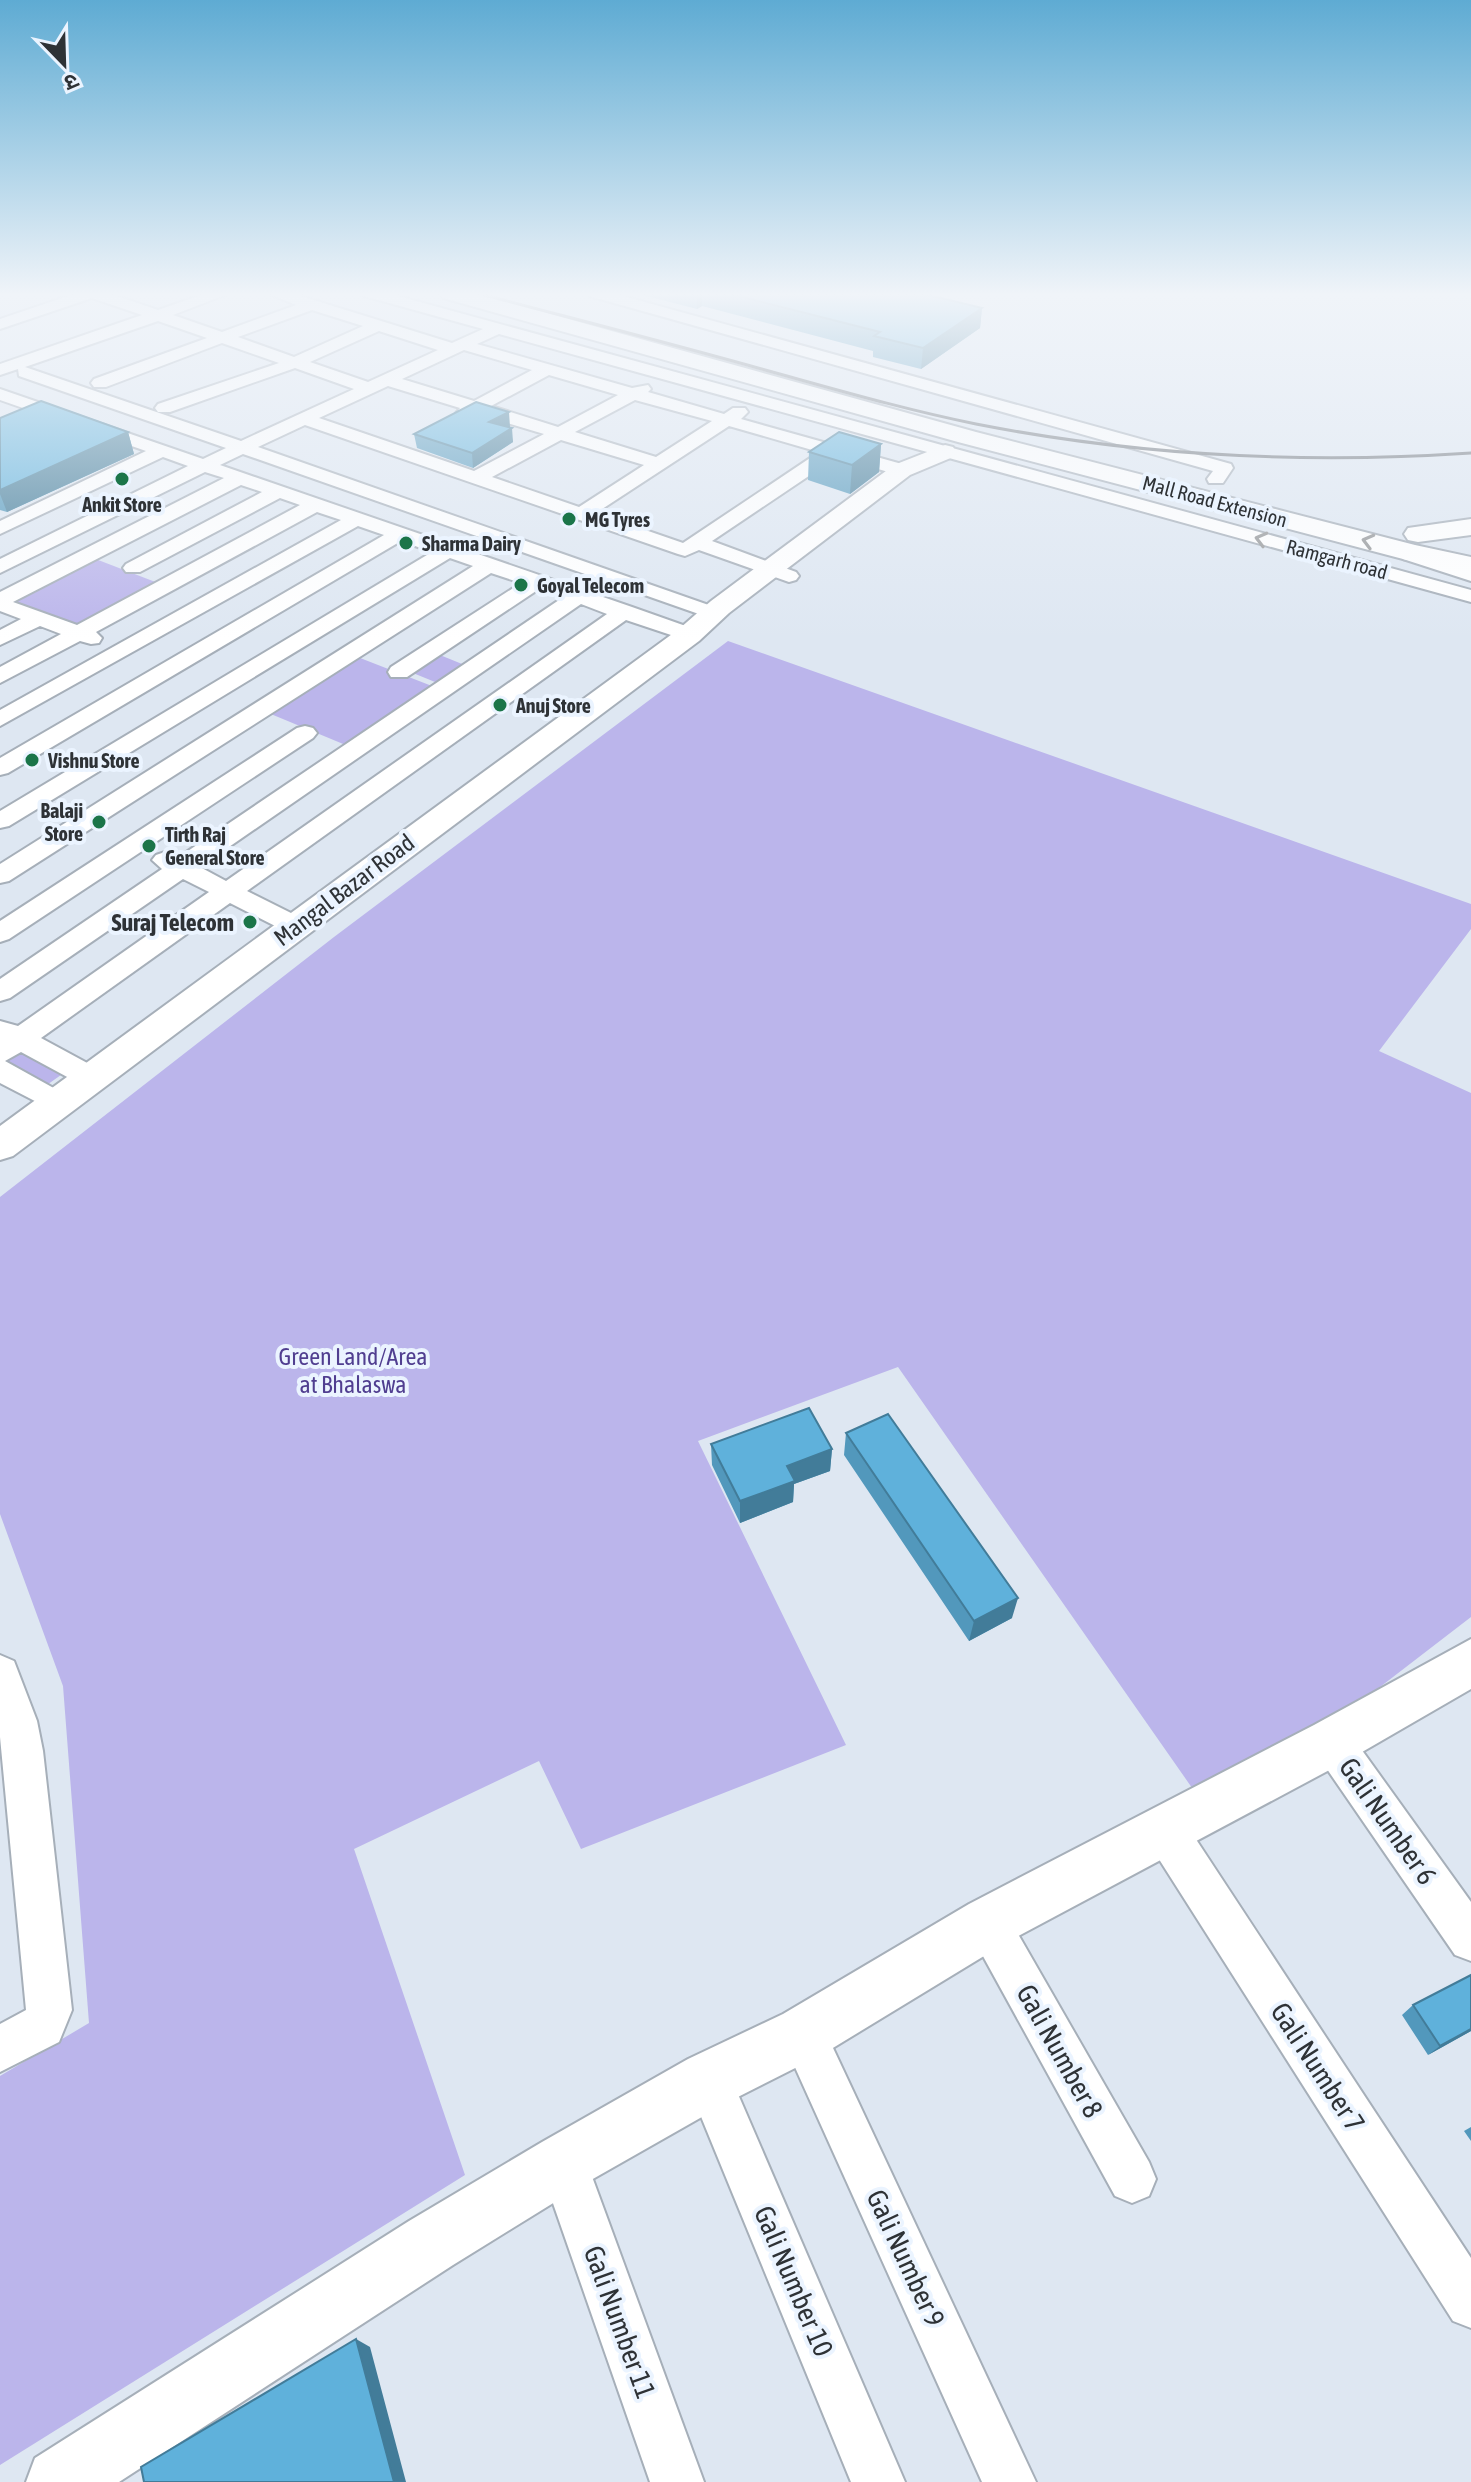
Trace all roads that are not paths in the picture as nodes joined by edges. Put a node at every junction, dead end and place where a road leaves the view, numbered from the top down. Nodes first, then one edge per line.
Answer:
1 (43, 409) joint
2 (146, 409) edge
3 (176, 409) edge
4 (325, 409) edge
5 (474, 409) edge
6 (479, 409) edge
7 (605, 409) edge
8 (695, 409) edge
9 (743, 409) edge
10 (796, 409) edge
11 (842, 409) edge
12 (969, 409) edge
13 (1000, 409) edge
14 (164, 414) junction
15 (730, 418) junction
16 (304, 419) junction
17 (17, 420) edge
18 (449, 422) edge
19 (559, 433) junction
20 (422, 436) edge
21 (126, 437) junction
22 (956, 444) junction
23 (244, 447) junction
24 (163, 450) junction
25 (394, 450) junction
26 (835, 450) junction
27 (656, 463) junction
28 (205, 465) junction
29 (902, 470) junction
30 (1220, 474) junction
31 (241, 477) junction
32 (476, 478) junction
33 (170, 482) junction
34 (279, 491) junction
35 (204, 496) junction
36 (317, 504) junction
37 (581, 514) junction
38 (358, 518) junction
39 (19, 519) junction
40 (1471, 527) edge
41 (0, 530) edge
42 (401, 533) junction
43 (60, 537) junction
44 (696, 542) junction
45 (1416, 543) junction
46 (1471, 546) edge
47 (38, 548) junction
48 (449, 550) junction
49 (94, 552) junction
50 (74, 562) junction
51 (491, 564) junction
52 (1471, 565) edge
53 (0, 567) edge
54 (133, 568) junction
55 (779, 573) junction
56 (1471, 573) edge
57 (538, 581) junction
58 (171, 583) junction
59 (580, 595) junction
60 (1471, 596) edge
61 (0, 602) edge
62 (625, 611) junction
63 (713, 613) junction
64 (38, 619) junction
65 (77, 634) junction
66 (689, 635) junction
67 (0, 639) edge
68 (125, 649) junction
69 (171, 667) junction
70 (399, 672) dead end
71 (0, 676) edge
72 (257, 713) junction
73 (0, 719) edge
74 (305, 733) junction
75 (350, 753) junction
76 (0, 768) edge
77 (0, 781) edge
78 (37, 799) junction
79 (0, 821) edge
80 (84, 821) junction
81 (134, 845) junction
82 (181, 868) junction
83 (0, 875) edge
84 (229, 892) junction
85 (296, 926) junction
86 (0, 933) edge
87 (0, 992) edge
88 (7, 1040) edge
89 (0, 1070) edge
90 (92, 1078) junction
91 (58, 1103) junction
92 (0, 1146) edge
93 (1471, 1663) edge
94 (0, 1674) edge
95 (8, 1724) edge
96 (1332, 1742) junction
97 (1165, 1830) junction
98 (988, 1923) junction
99 (1471, 1939) edge
100 (803, 2034) junction
101 (0, 2049) edge
102 (709, 2080) junction
103 (563, 2163) junction
104 (1132, 2179) dead end
105 (1471, 2303) edge
106 (59, 2482) edge
107 (677, 2482) edge
108 (878, 2482) edge
109 (1009, 2482) edge

1 - 17 street
1 - 21 street
2 - 14 street
3 - 14 street
4 - 16 street
5 - 18 street
6 - 19 street
7 - 19 street
8 - 15 street
9 - 15 street
10 - 22 street, Ramgarh road
11 - 22 main road, Mall Road Extension
12 - 30 main road, Mall Road Extension
13 - 30 street
14 - 21 street
14 - 23 street
15 - 26 street
15 - 27 street
16 - 23 street
16 - 25 street
19 - 27 street
19 - 32 street
20 - 25 street
21 - 24 street
22 - 29 street
45 -> 22 main road, Mall Road Extension
22 - 55 street
60 -> 22 street, Ramgarh road
23 - 28 street
23 - 63 street
24 - 28 street
24 - 39 street
25 - 32 street
26 - 29 street
26 - 44 street
27 - 37 street
28 - 31 street
28 - 33 street
29 - 55 street
30 - 45 main road, Mall Road Extension
31 - 34 street
31 - 35 street
32 - 37 street
33 - 35 street
33 - 43 street
34 - 36 street
34 - 54 street
35 - 49 street
36 - 38 street
36 - 58 street
37 - 44 street
38 - 42 street
38 - 68 street
39 - 41 street
39 - 43 street
40 - 45 main road
41 - 47 street
42 - 48 street
42 - 69 street
43 - 47 street
43 - 49 street
44 - 55 street
45 - 46 main road, Mall Road Extension
45 - 52 main road, Mall Road Extension
45 - 56 main road
47 - 50 street
47 - 53 street
48 - 51 street
48 - 78 street
49 - 50 street
49 - 54 street
50 - 61 street
51 - 57 street
51 - 72 street
54 - 58 street
55 - 63 street
55 - 66 street
57 - 59 street
57 - 70 street
58 - 65 street
59 - 62 street
59 - 75 street
61 - 64 street
62 - 66 street
62 - 84 street
63 - 66 street
64 - 65 street
64 - 67 street
65 - 68 street
65 - 71 street
66 - 85 street, Mangal Bazar Road
68 - 69 street
68 - 73 street
69 - 76 street
72 - 74 street
72 - 80 street
74 - 75 street
74 - 81 street
75 - 82 street
77 - 78 street
78 - 79 street
78 - 80 street
80 - 81 street
80 - 83 street
81 - 82 street
81 - 86 street
82 - 84 street
82 - 87 street
84 - 85 street
84 - 88 street
85 - 90 street, Mangal Bazar Road
88 - 90 street
89 - 91 street
90 - 91 street, Mangal Bazar Road
91 - 92 street, Mangal Bazar Road
93 - 96 street
94 - 95 street
95 - 101 street
96 - 97 street
96 - 99 street, Gali Number 6
97 - 98 street
97 - 105 street, Gali Number 7
98 - 100 street
98 - 104 street, Gali Number 8
100 - 102 street
100 - 109 street, Gali Number 9
102 - 103 street
102 - 108 street, Gali Number 10
103 - 106 street
103 - 107 street, Gali Number 11

